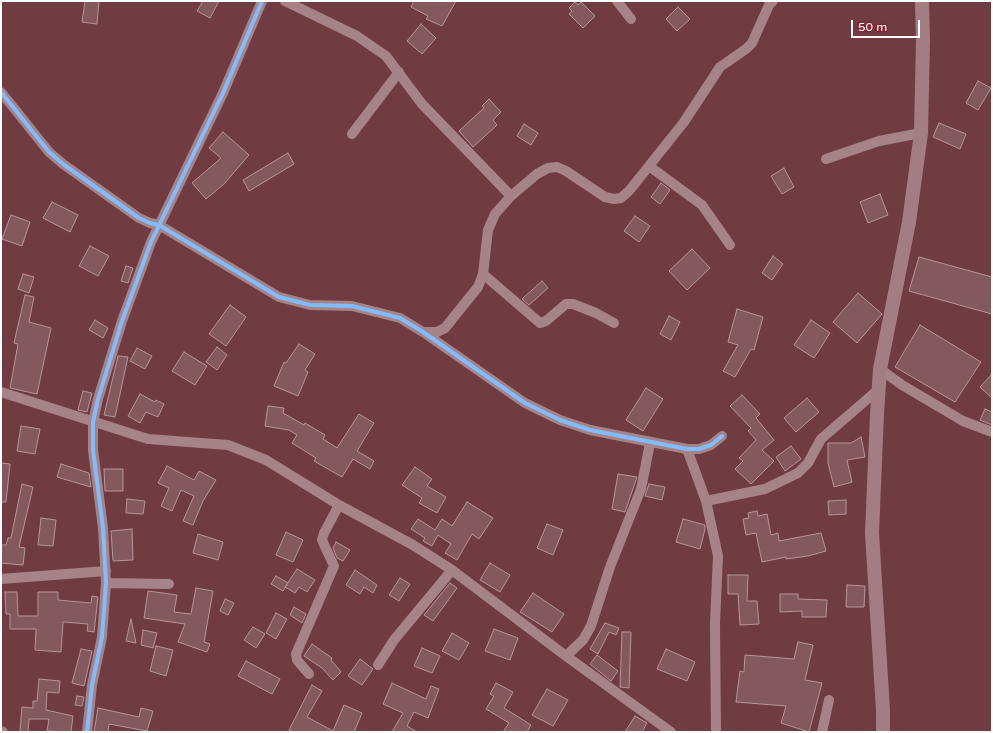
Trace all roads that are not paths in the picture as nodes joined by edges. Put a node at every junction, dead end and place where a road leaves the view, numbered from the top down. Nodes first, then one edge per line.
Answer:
1 (262, 1) edge
2 (285, 1) edge
3 (617, 1) edge
4 (922, 1) edge
5 (770, 2) edge
6 (631, 19) dead end
7 (399, 72) junction
8 (1, 92) edge
9 (352, 134) dead end
10 (921, 134) junction
11 (826, 159) dead end
12 (649, 166) junction
13 (511, 196) junction
14 (159, 225) junction
15 (730, 245) dead end
16 (483, 274) junction
17 (614, 323) dead end
18 (423, 332) junction
19 (880, 369) junction
20 (879, 389) junction
21 (1, 392) edge
22 (93, 422) junction
23 (992, 432) edge
24 (722, 436) dead end
25 (650, 443) junction
26 (687, 449) junction
27 (706, 501) junction
28 (339, 505) junction
29 (452, 570) junction
30 (106, 571) junction
31 (1, 579) edge
32 (106, 584) junction
33 (169, 584) dead end
34 (566, 656) junction
35 (378, 665) dead end
36 (309, 674) dead end
37 (829, 700) dead end
38 (87, 732) edge
39 (671, 732) edge
40 (716, 732) edge
41 (822, 732) edge
42 (883, 732) edge

1 - 14 street
2 - 7 street
3 - 6 street
4 - 10 street
5 - 12 street
7 - 9 street
7 - 13 street
8 - 14 street
10 - 11 street
10 - 19 street
12 - 13 street
12 - 15 street
13 - 16 street
14 - 18 street
14 - 22 street
16 - 17 street
16 - 18 street
18 - 25 street
19 - 20 street
19 - 23 street
20 - 27 street
20 - 42 street
21 - 22 street
22 - 28 street
22 - 30 street
24 - 26 street
25 - 26 street
25 - 34 street
26 - 27 street
27 - 40 street
28 - 29 street
28 - 36 street
29 - 34 street
29 - 35 street
30 - 31 street
30 - 32 street
32 - 33 street
32 - 38 street
34 - 39 street
37 - 41 street

